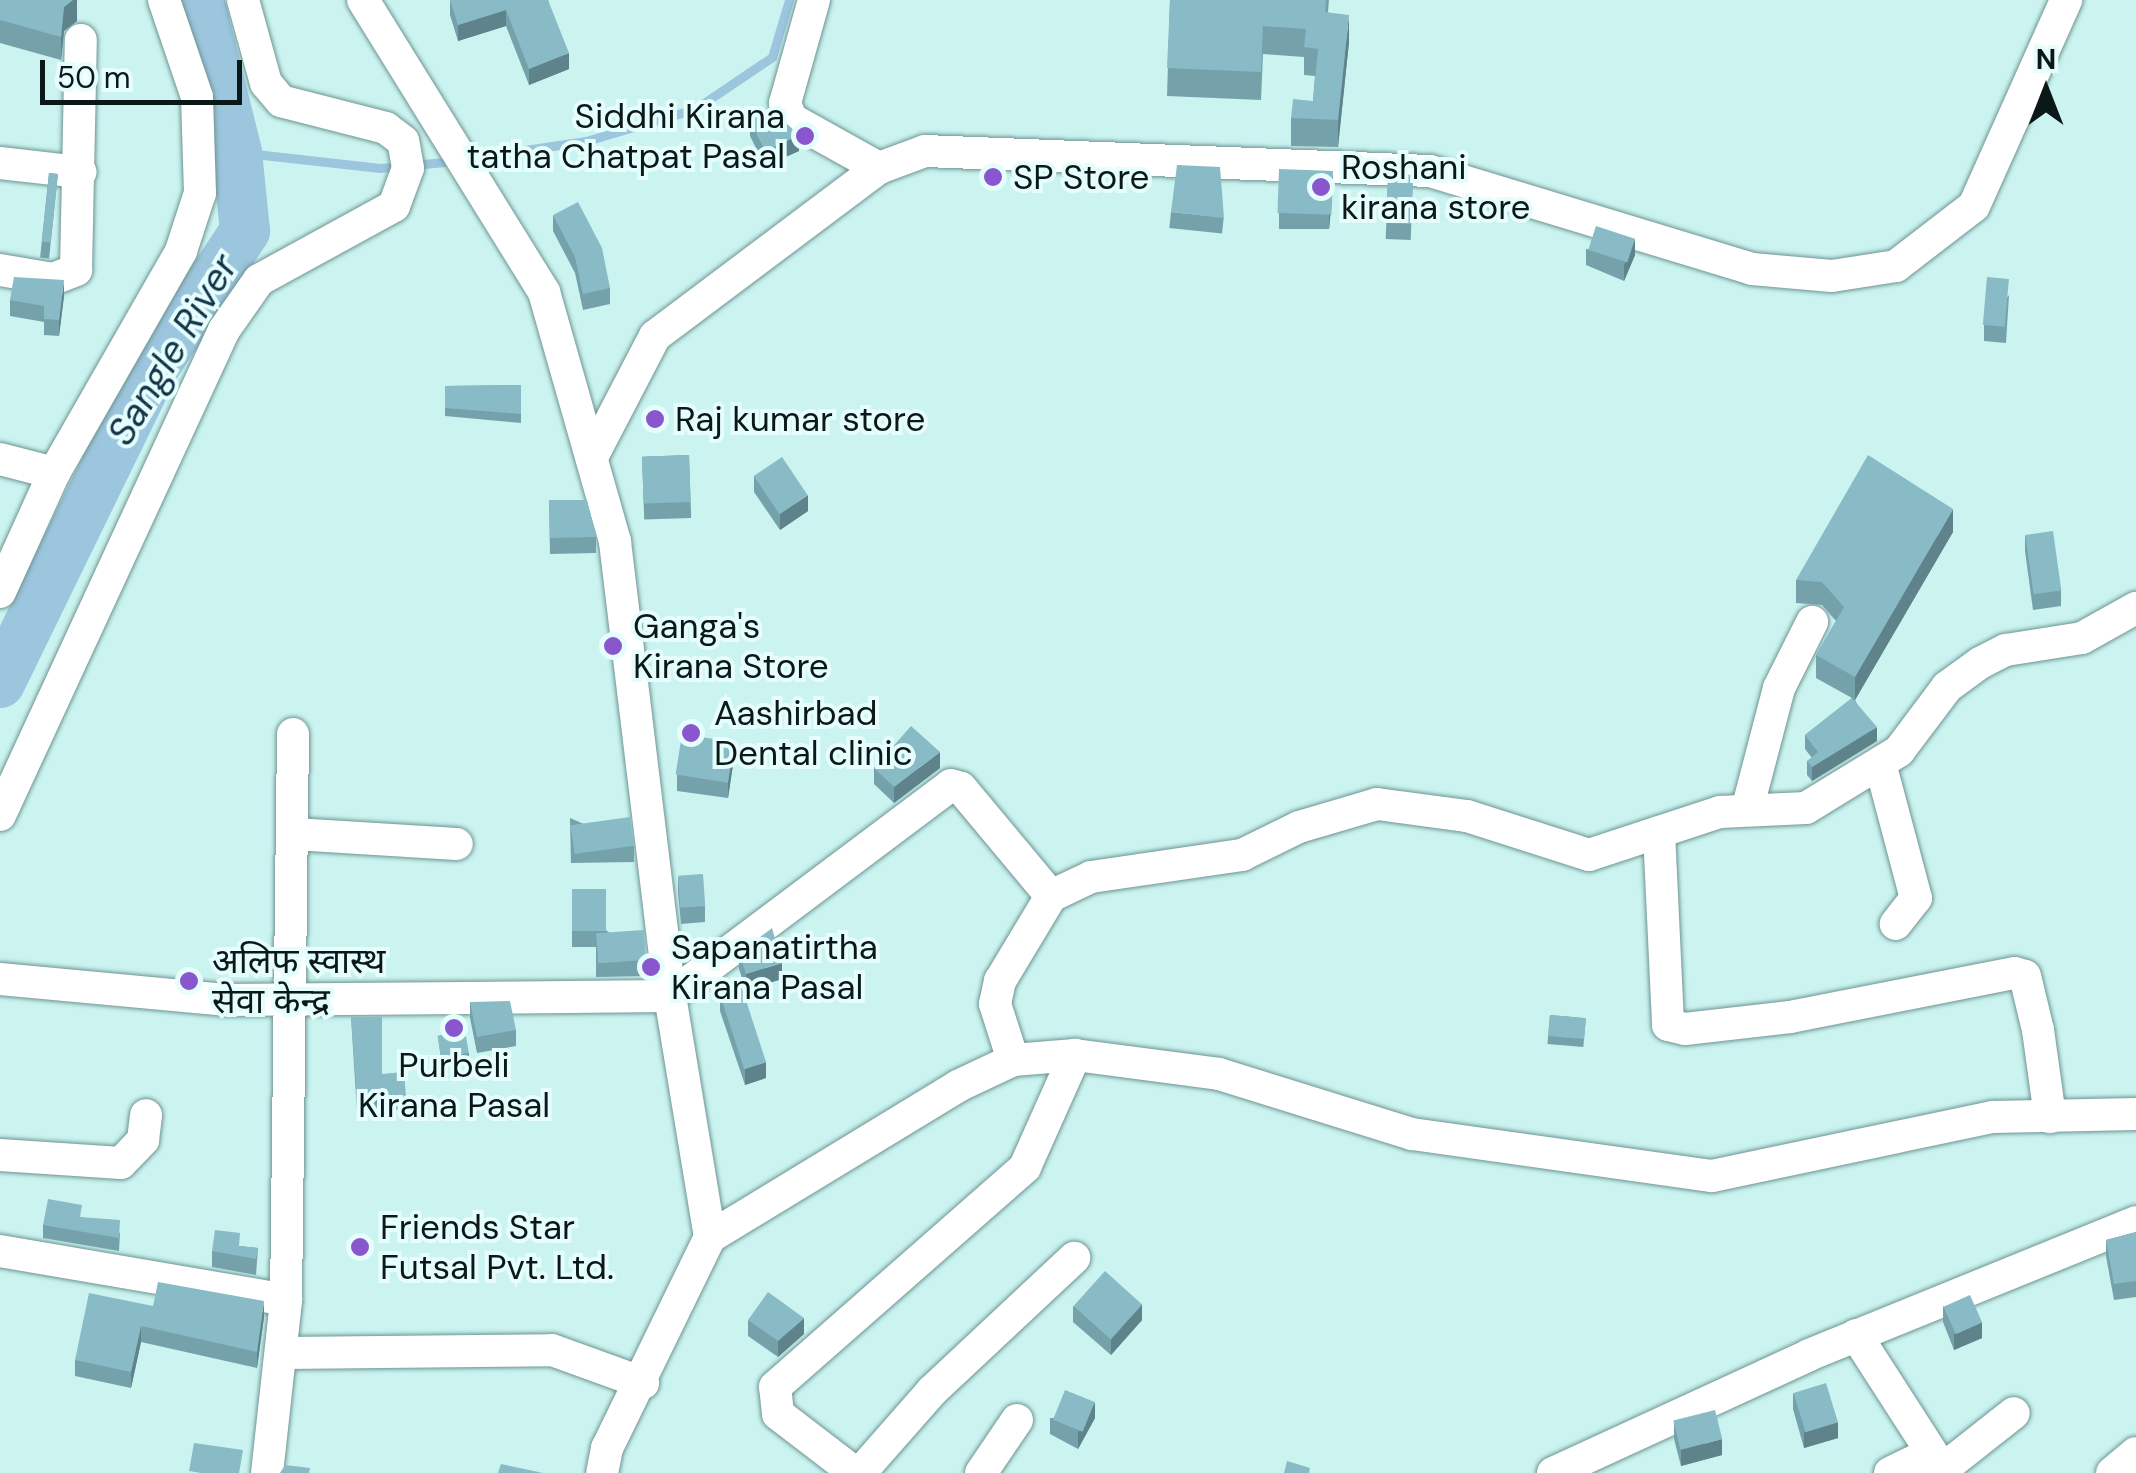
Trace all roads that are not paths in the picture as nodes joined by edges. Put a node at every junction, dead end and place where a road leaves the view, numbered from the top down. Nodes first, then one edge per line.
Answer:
1 (164, 0) edge
2 (243, 0) edge
3 (363, 0) edge
4 (814, 0) edge
5 (2066, 0) edge
6 (81, 40) dead end
7 (0, 162) edge
8 (879, 168) junction
9 (80, 172) junction
10 (0, 270) edge
11 (593, 454) junction
12 (0, 459) edge
13 (54, 473) junction
14 (0, 592) edge
15 (2136, 608) edge
16 (1812, 622) dead end
17 (293, 734) dead end
18 (1880, 762) junction
19 (1746, 810) junction
20 (0, 815) edge
21 (1660, 832) junction
22 (294, 834) junction
23 (457, 844) dead end
24 (1051, 896) junction
25 (1896, 924) dead end
26 (0, 979) edge
27 (670, 996) junction
28 (294, 999) junction
29 (1075, 1055) junction
30 (1013, 1060) junction
31 (2136, 1114) edge
32 (146, 1115) dead end
33 (2050, 1117) junction
34 (0, 1155) edge
35 (2136, 1222) edge
36 (710, 1237) junction
37 (0, 1250) edge
38 (1074, 1258) dead end
39 (286, 1300) junction
40 (1856, 1335) junction
41 (284, 1353) junction
42 (643, 1382) junction
43 (2014, 1413) dead end
44 (1018, 1420) dead end
45 (1939, 1465) edge
46 (267, 1473) edge
47 (602, 1473) edge
48 (857, 1473) edge
49 (980, 1473) edge
50 (1553, 1473) edge
51 (1890, 1473) edge

1 - 13 street
2 - 20 street
3 - 11 street
4 - 8 street
5 - 8 street
6 - 9 street
7 - 9 street
8 - 11 street
9 - 10 street
11 - 27 street
12 - 13 street
13 - 14 street
15 - 18 street
16 - 19 street
17 - 22 street
18 - 19 street
18 - 25 street
19 - 21 street
21 - 24 street
21 - 33 street
22 - 23 street
22 - 28 street
24 - 27 street
24 - 30 street
26 - 28 street
27 - 28 street
27 - 36 street
28 - 39 street
29 - 30 street
29 - 33 street
29 - 48 street
30 - 36 street
31 - 33 street
32 - 34 street
35 - 40 street
36 - 42 street
37 - 39 street
38 - 48 street
39 - 41 street
40 - 45 street
40 - 50 street
41 - 42 street
41 - 46 street
42 - 47 street
43 - 45 street
44 - 49 street
45 - 51 street

